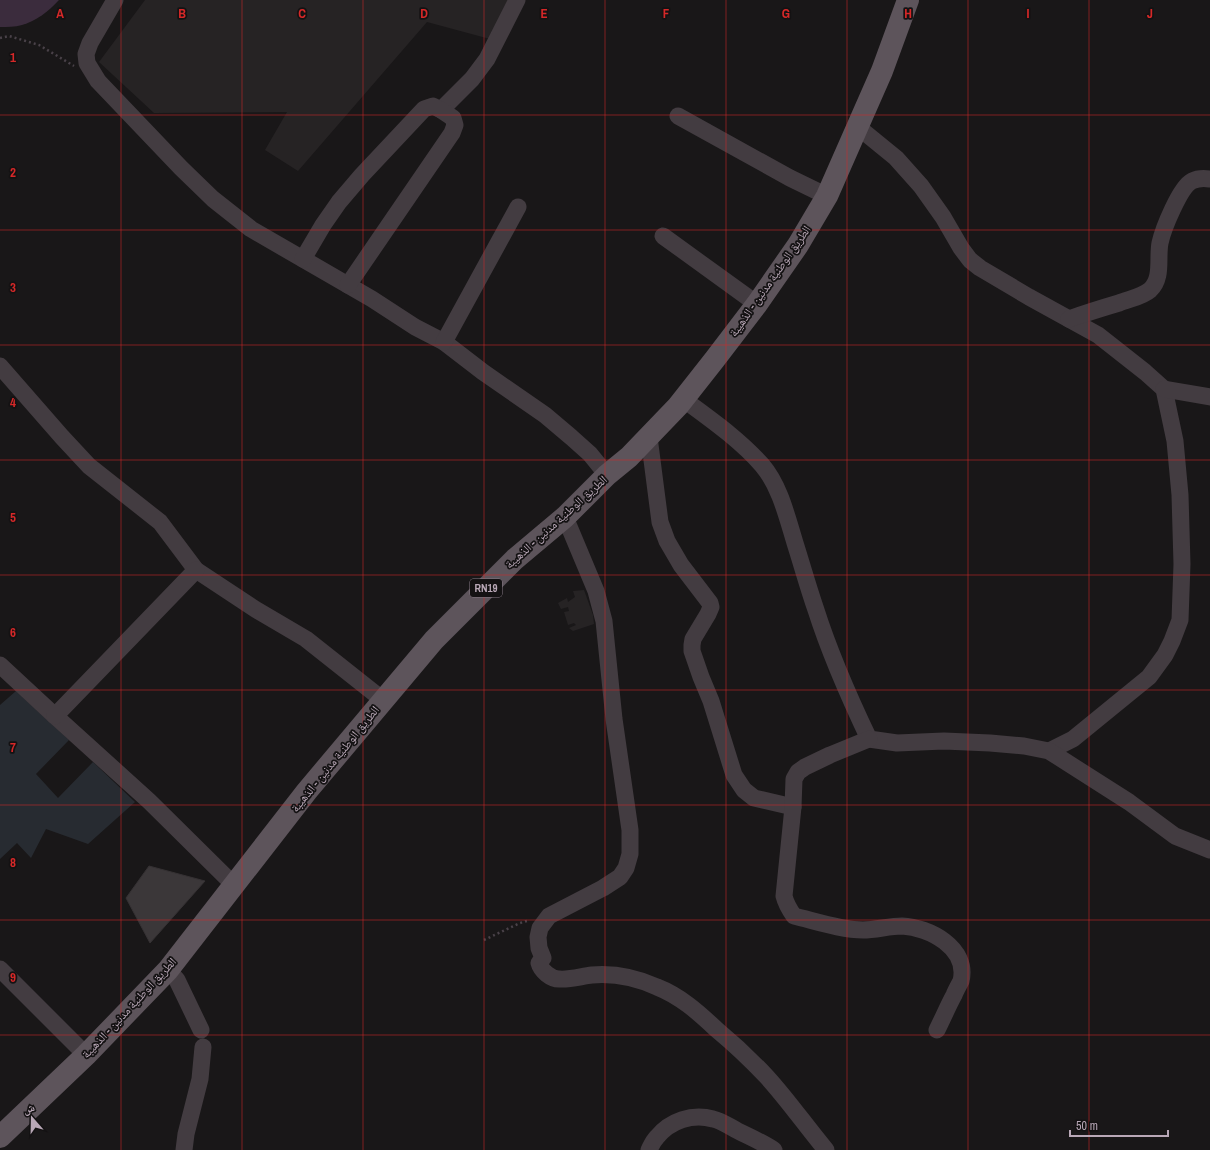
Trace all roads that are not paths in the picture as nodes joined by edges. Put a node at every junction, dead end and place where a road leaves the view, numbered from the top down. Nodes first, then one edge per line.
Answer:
1 (115, 0) edge
2 (517, 0) edge
3 (908, 0) edge
4 (441, 110) junction
5 (678, 116) dead end
6 (858, 127) junction
7 (1210, 179) edge
8 (827, 196) junction
9 (518, 207) dead end
10 (663, 236) dead end
11 (303, 259) junction
12 (348, 285) junction
13 (757, 304) junction
14 (1069, 319) junction
15 (444, 342) junction
16 (0, 366) edge
17 (1164, 389) junction
18 (1210, 397) edge
19 (683, 399) junction
20 (649, 437) junction
21 (607, 475) junction
22 (565, 517) junction
23 (196, 570) junction
24 (0, 664) edge
25 (383, 700) junction
26 (55, 716) junction
27 (869, 739) junction
28 (1049, 751) junction
29 (793, 807) junction
30 (1210, 850) edge
31 (234, 885) junction
32 (0, 969) edge
33 (168, 970) junction
34 (201, 1030) dead end
35 (937, 1030) dead end
36 (203, 1047) dead end
37 (86, 1055) junction
38 (0, 1137) edge
39 (184, 1150) edge
40 (649, 1150) edge
41 (774, 1150) edge
42 (826, 1150) edge

1 - 11 street
2 - 4 street
3 - 6 main road, الطريق الوطنية مدنين - الذهيبة / RN19
4 - 11 street
4 - 12 street
5 - 8 street
6 - 8 main road, الطريق الوطنية مدنين - الذهيبة / RN19
6 - 14 street
7 - 14 street
8 - 13 main road, الطريق الوطنية مدنين - الذهيبة / RN19
9 - 15 street
10 - 13 street
11 - 12 street
12 - 15 street
13 - 19 main road, الطريق الوطنية مدنين - الذهيبة / RN19
14 - 17 street
15 - 21 street
16 - 23 street
17 - 18 street
17 - 28 street
19 - 20 main road, الطريق الوطنية مدنين - الذهيبة / RN19
19 - 27 street
20 - 21 main road, الطريق الوطنية مدنين - الذهيبة / RN19
20 - 29 street
21 - 22 main road, الطريق الوطنية مدنين - الذهيبة / RN19
22 - 25 main road, الطريق الوطنية مدنين - الذهيبة / RN19
22 - 42 street
23 - 25 street
23 - 26 street
24 - 26 street
25 - 31 main road, الطريق الوطنية مدنين - الذهيبة / RN19
26 - 31 street
27 - 28 street
27 - 29 street
28 - 30 street
29 - 35 street
31 - 33 main road, الطريق الوطنية مدنين - الذهيبة / RN19
32 - 37 street
33 - 34 street
33 - 37 main road, الطريق الوطنية مدنين - الذهيبة / RN19
36 - 39 street
37 - 38 main road, الطريق الوطنية مدنين - الذهيبة / RN19
40 - 41 street

